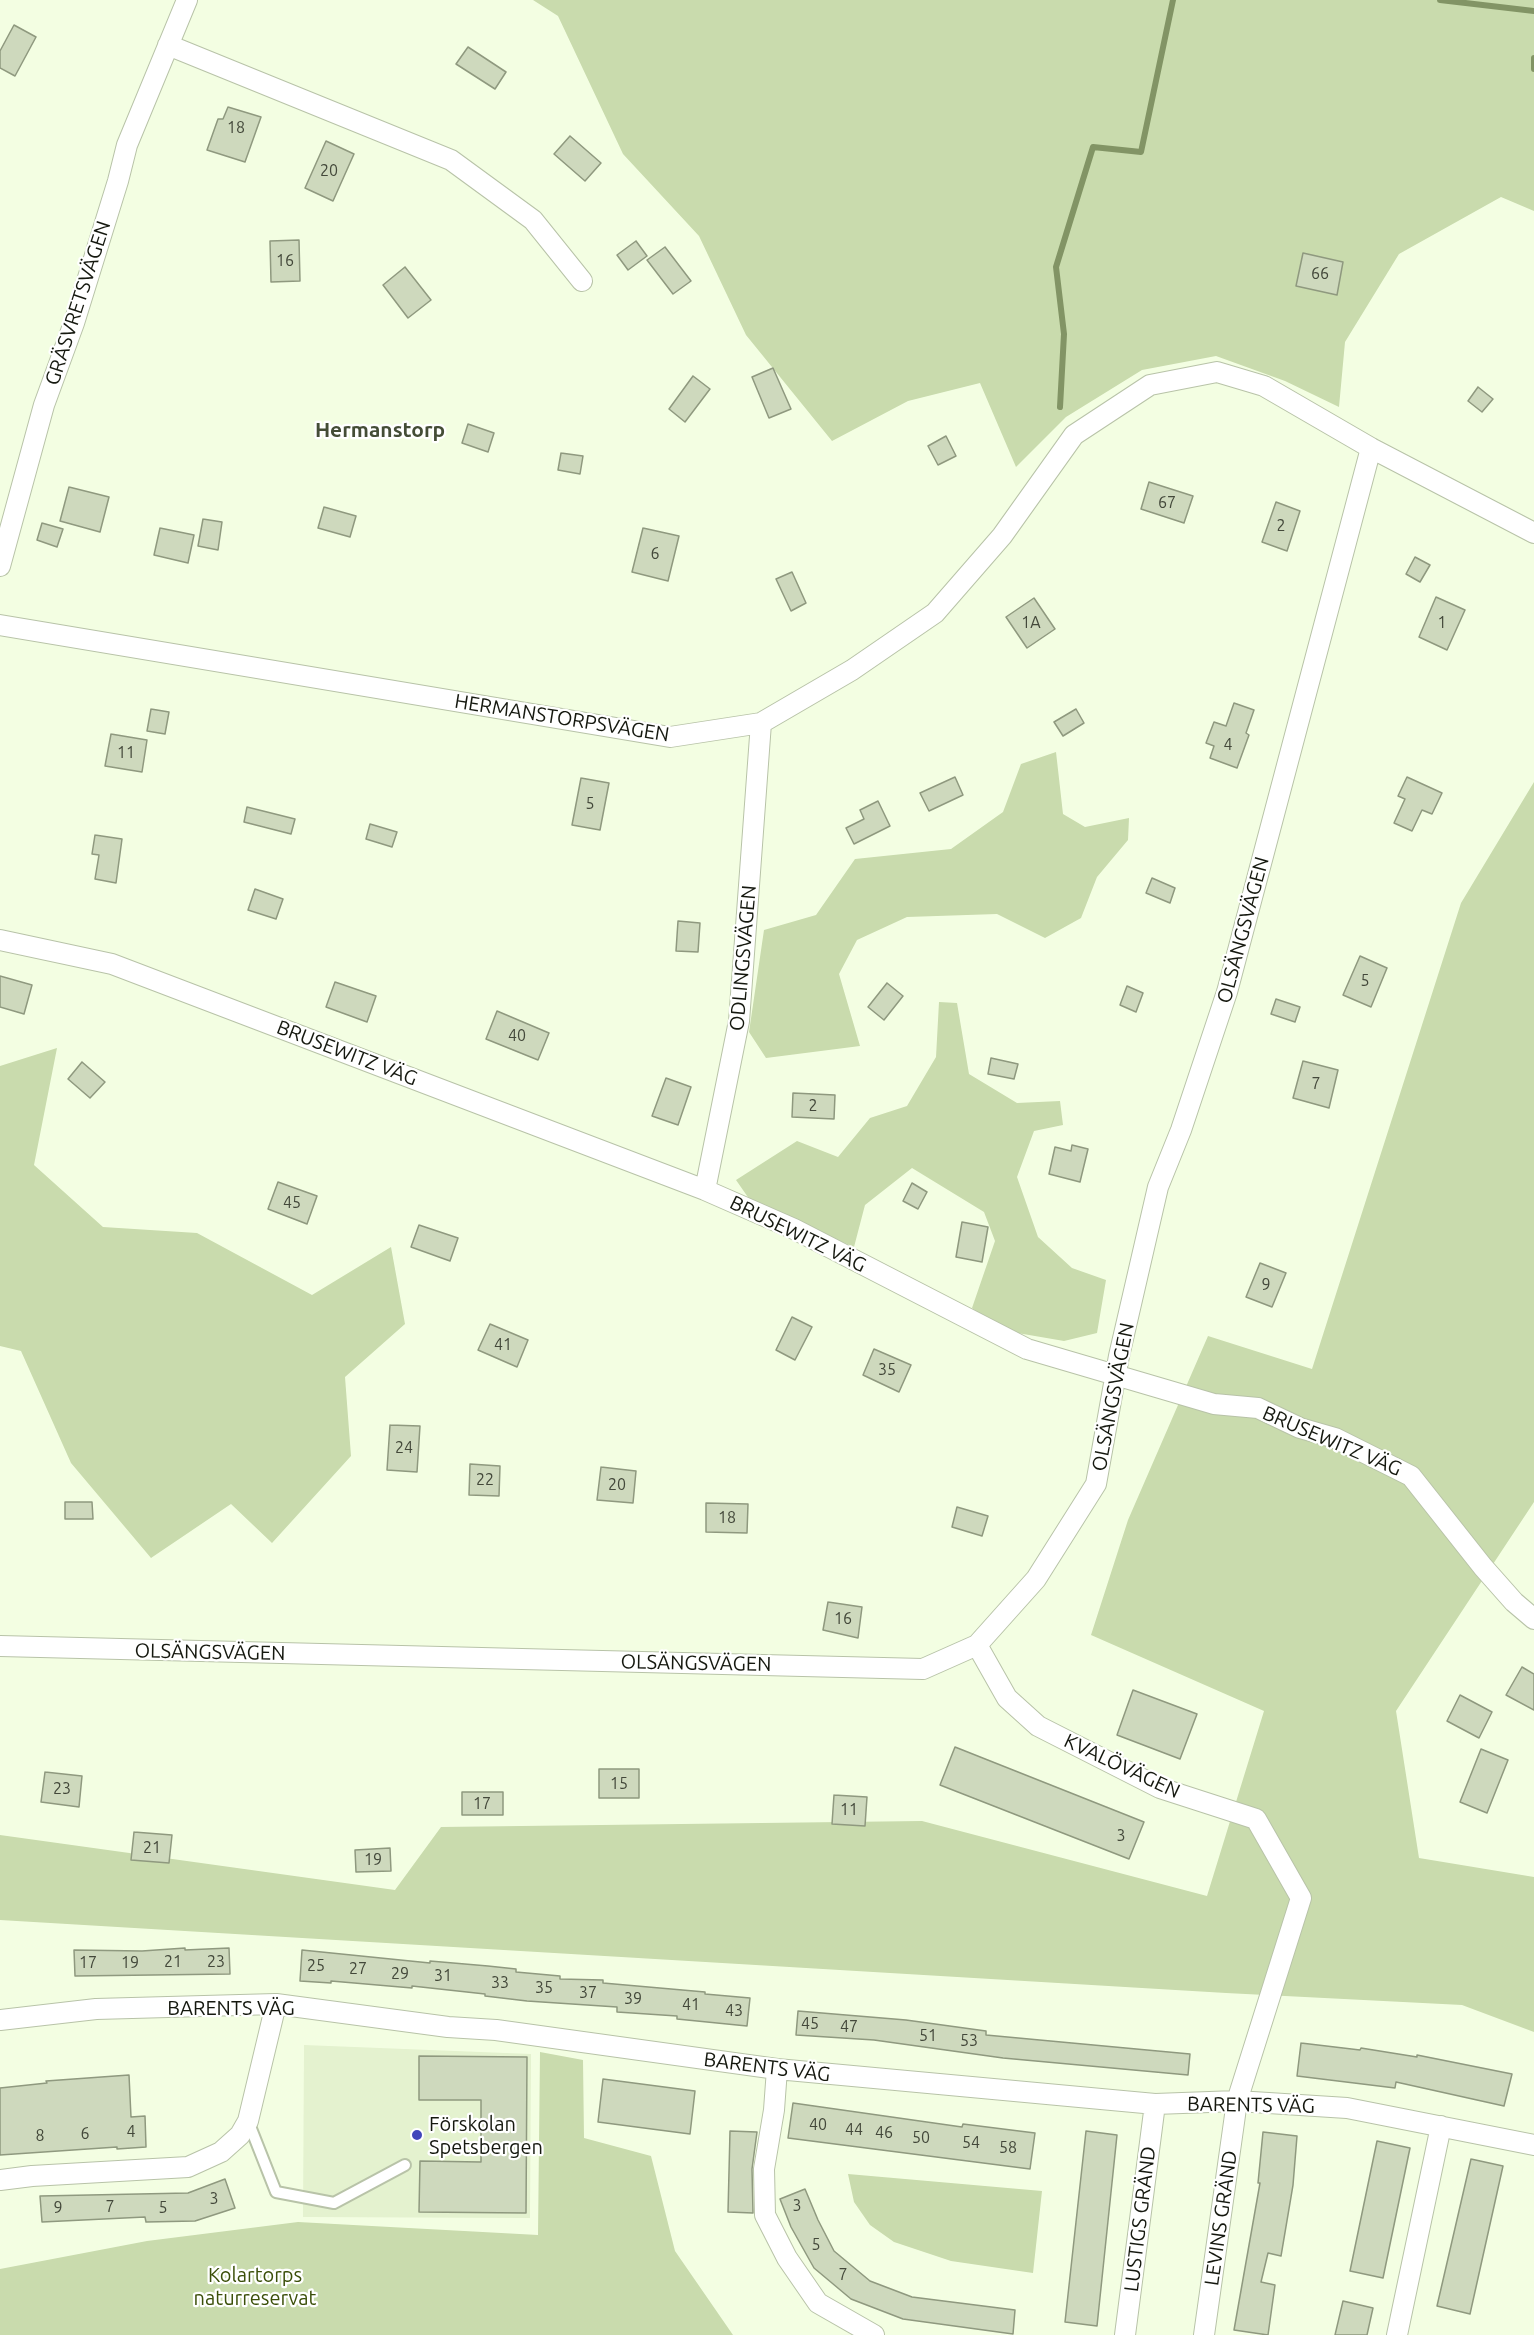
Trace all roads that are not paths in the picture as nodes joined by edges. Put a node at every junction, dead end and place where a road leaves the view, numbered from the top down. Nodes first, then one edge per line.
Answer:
1 (187, 0) edge
2 (168, 45) junction
3 (582, 280) dead end
4 (1371, 448) junction
5 (1534, 533) edge
6 (0, 566) edge
7 (0, 625) edge
8 (760, 723) junction
9 (0, 940) edge
10 (705, 1190) junction
11 (1116, 1375) junction
12 (1534, 1619) edge
13 (977, 1645) junction
14 (0, 1646) edge
15 (276, 2004) junction
16 (0, 2020) edge
17 (777, 2070) junction
18 (1237, 2101) junction
19 (1155, 2104) junction
20 (248, 2121) junction
21 (1441, 2126) junction
22 (1534, 2145) edge
23 (405, 2165) dead end
24 (0, 2180) edge
25 (874, 2335) edge
26 (1125, 2335) edge
27 (1204, 2335) edge
28 (1397, 2335) edge

1 - 2 street, GRÄSVRETSVÄGEN
2 - 3 street
2 - 6 street, GRÄSVRETSVÄGEN
4 - 5 street, HERMANSTORPSVÄGEN
4 - 8 street, HERMANSTORPSVÄGEN
4 - 11 street, OLSÄNGSVÄGEN
7 - 8 street, HERMANSTORPSVÄGEN
8 - 10 street, ODLINGSVÄGEN
9 - 10 street, BRUSEWITZ VÄG
10 - 11 street, BRUSEWITZ VÄG
11 - 12 street, BRUSEWITZ VÄG
11 - 13 street, OLSÄNGSVÄGEN
13 - 14 street, OLSÄNGSVÄGEN
13 - 18 street, KVALÖVÄGEN
15 - 16 street, BARENTS VÄG
15 - 17 street, BARENTS VÄG
15 - 20 street
17 - 19 street, BARENTS VÄG
17 - 25 street
18 - 19 street, BARENTS VÄG
18 - 21 street, BARENTS VÄG
18 - 27 street, LEVINS GRÄND
19 - 26 street, LUSTIGS GRÄND
20 - 23 lane
20 - 24 street
21 - 22 street, BARENTS VÄG
21 - 28 street

